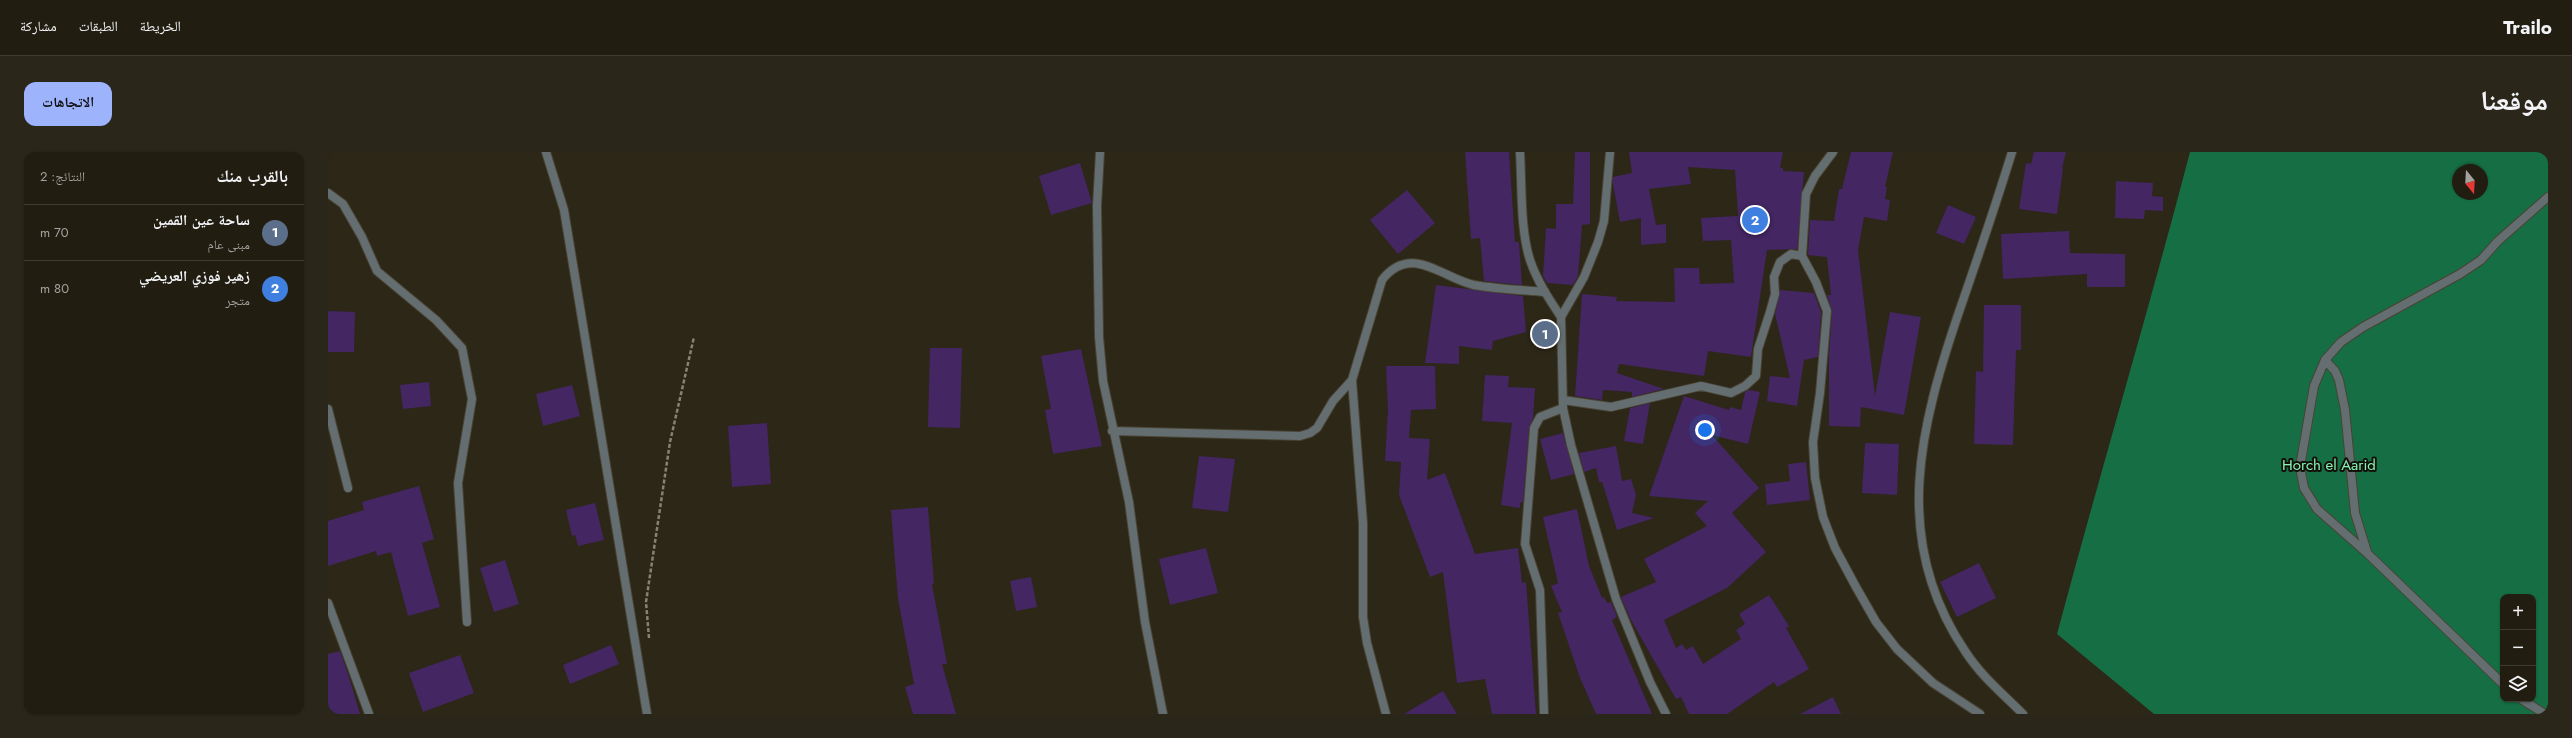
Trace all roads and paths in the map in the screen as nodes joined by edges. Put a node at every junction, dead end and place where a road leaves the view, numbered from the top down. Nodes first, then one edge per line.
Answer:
1 (546, 152) edge
2 (1100, 152) edge
3 (1520, 152) edge
4 (1610, 152) edge
5 (1833, 152) edge
6 (2012, 152) edge
7 (328, 193) edge
8 (2548, 197) edge
9 (1802, 256) junction
10 (1545, 292) junction
11 (1561, 317) junction
12 (694, 337) dead end
13 (2325, 360) junction
14 (1352, 380) junction
15 (1563, 404) junction
16 (328, 409) edge
17 (1112, 431) junction
18 (348, 488) dead end
19 (2367, 553) junction
20 (328, 604) edge
21 (468, 622) dead end
22 (649, 642) dead end
23 (2500, 681) edge
24 (2526, 702) edge
25 (369, 714) edge
26 (647, 714) edge
27 (1162, 714) edge
28 (1386, 714) edge
29 (1544, 714) edge
30 (1666, 714) edge
31 (1980, 714) edge
32 (2022, 714) edge
33 (2545, 714) edge

1 - 26 street
2 - 17 street
3 - 10 street
4 - 11 street
5 - 9 street
6 - 32 street
7 - 21 street
8 - 13 street
9 - 15 street
9 - 31 street
10 - 11 street
10 - 14 street
11 - 15 street
12 - 22 path
13 - 19 street
13 - 19 street
14 - 17 street
14 - 28 street
15 - 29 street
15 - 30 street
16 - 18 street
17 - 27 street
19 - 23 street
20 - 25 street
24 - 33 street

